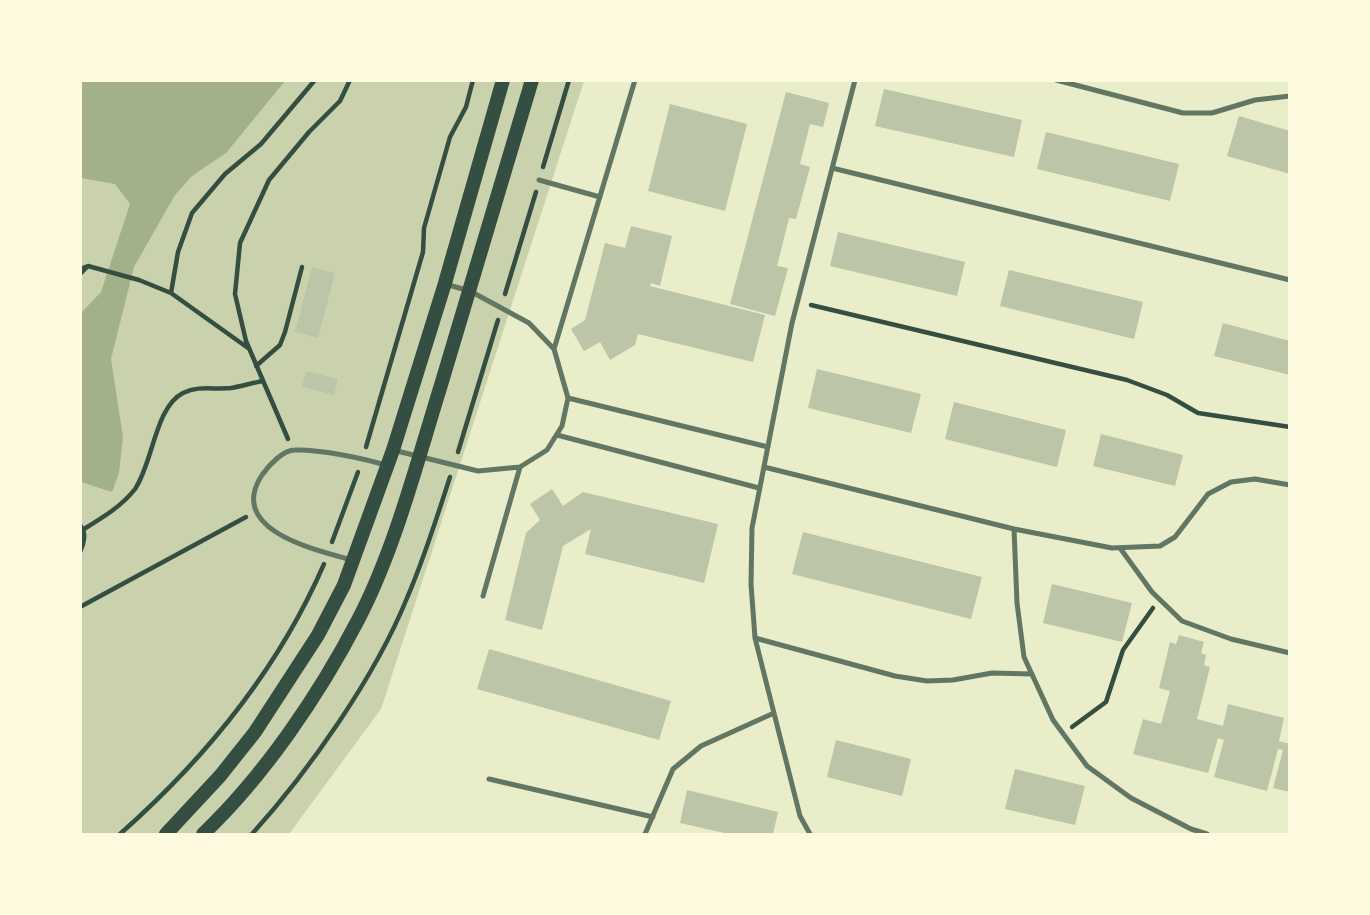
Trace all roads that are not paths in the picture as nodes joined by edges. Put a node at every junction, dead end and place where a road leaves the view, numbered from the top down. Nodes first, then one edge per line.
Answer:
1 (503, 80) edge
2 (532, 80) edge
3 (635, 80) edge
4 (855, 80) edge
5 (1056, 80) edge
6 (1290, 96) edge
7 (832, 168) junction
8 (539, 180) dead end
9 (600, 197) junction
10 (1290, 280) edge
11 (445, 283) junction
12 (470, 291) junction
13 (554, 348) junction
14 (568, 398) junction
15 (557, 435) junction
16 (768, 447) junction
17 (393, 450) junction
18 (418, 458) junction
19 (388, 465) junction
20 (520, 467) junction
21 (764, 467) junction
22 (1290, 485) edge
23 (760, 488) junction
24 (1014, 529) junction
25 (1120, 548) junction
26 (354, 561) junction
27 (483, 596) dead end
28 (755, 638) junction
29 (1290, 653) edge
30 (1032, 674) junction
31 (774, 713) junction
32 (489, 779) dead end
33 (653, 817) junction
34 (166, 835) edge
35 (203, 835) edge
36 (645, 835) edge
37 (810, 835) edge
38 (1207, 835) edge

1 - 11 main road
2 - 12 main road
3 - 9 lane
4 - 7 lane
5 - 6 lane
7 - 10 lane
7 - 16 lane
8 - 9 lane
9 - 13 lane
11 - 12 lane
11 - 17 main road
12 - 13 lane
12 - 18 main road
13 - 14 lane
14 - 15 lane
14 - 16 lane
15 - 20 lane
15 - 23 lane
16 - 21 lane
17 - 18 lane
17 - 19 main road
18 - 20 lane
18 - 35 main road
19 - 26 main road
19 - 26 lane
20 - 27 lane
21 - 23 lane
21 - 24 lane
22 - 25 lane
23 - 28 lane
24 - 25 lane
24 - 30 lane
25 - 29 lane
26 - 34 main road
28 - 30 lane
28 - 31 lane
30 - 38 lane
31 - 33 lane
31 - 37 lane
32 - 33 lane
33 - 36 lane

